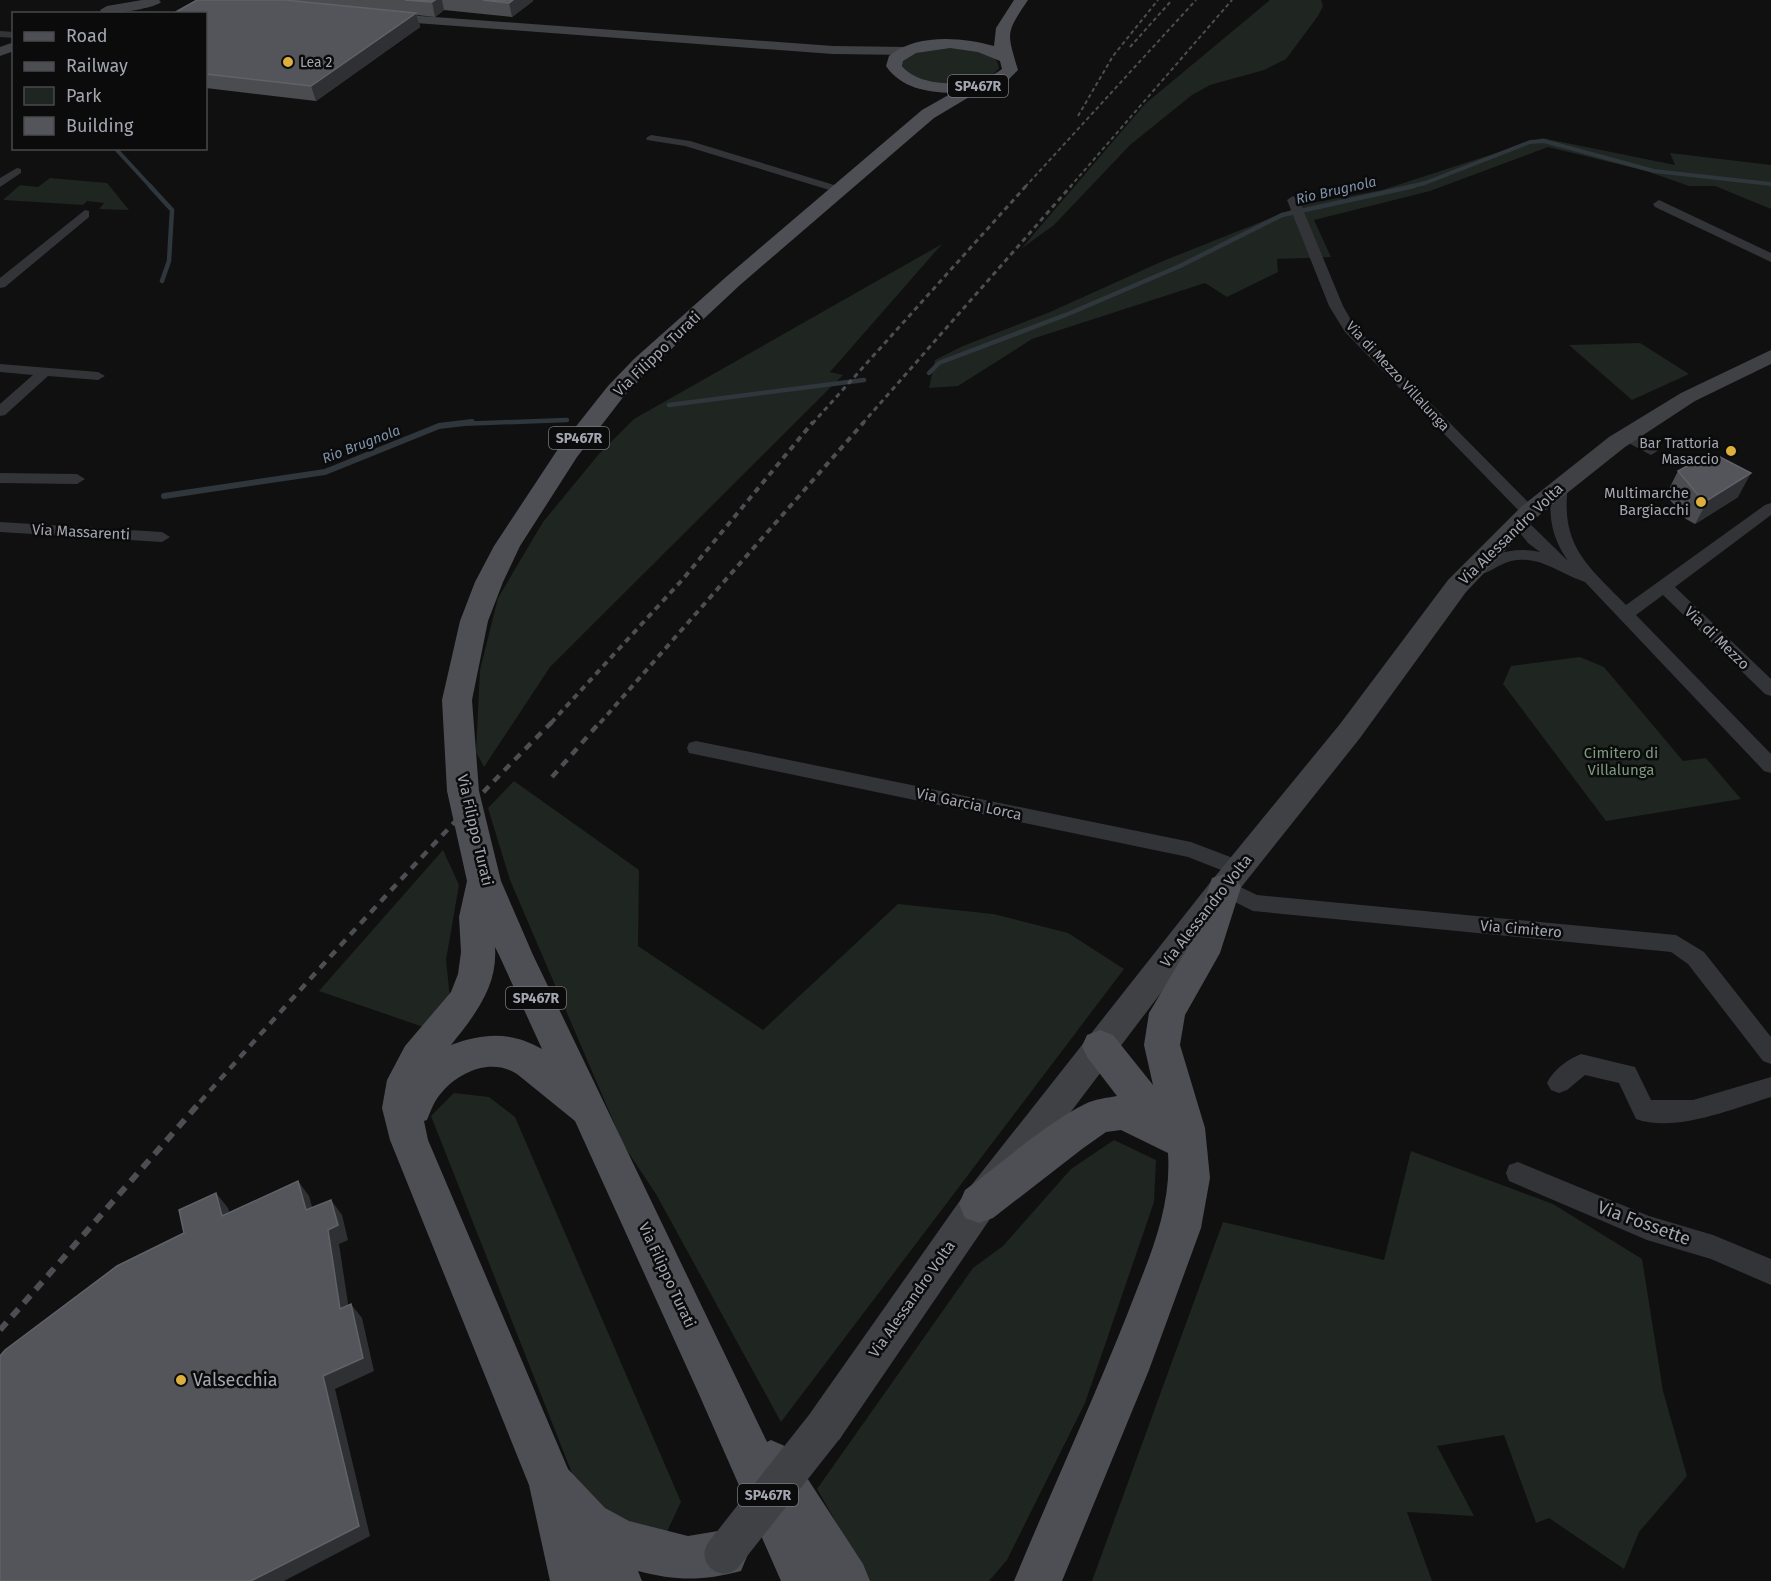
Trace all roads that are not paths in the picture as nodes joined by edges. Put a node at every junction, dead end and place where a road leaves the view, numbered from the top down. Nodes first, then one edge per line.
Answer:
1 (134, 0) edge
2 (1021, 0) edge
3 (156, 1) edge
4 (102, 12) edge
5 (365, 16) edge
6 (1006, 22) junction
7 (950, 43) junction
8 (833, 50) junction
9 (907, 51) junction
10 (1007, 59) junction
11 (895, 68) junction
12 (912, 81) junction
13 (975, 86) junction
14 (928, 114) junction
15 (651, 138) dead end
16 (0, 170) edge
17 (0, 184) edge
18 (840, 190) junction
19 (1659, 204) dead end
20 (1297, 208) dead end
21 (85, 214) dead end
22 (1771, 258) edge
23 (0, 284) edge
24 (1771, 356) edge
25 (0, 368) edge
26 (44, 372) junction
27 (98, 376) dead end
28 (0, 412) edge
29 (1626, 436) junction
30 (1651, 450) dead end
31 (0, 478) edge
32 (77, 479) dead end
33 (1560, 486) junction
34 (1771, 508) edge
35 (1524, 517) junction
36 (0, 527) edge
37 (162, 537) dead end
38 (1570, 560) junction
39 (1457, 586) junction
40 (1664, 586) junction
41 (1626, 614) junction
42 (1771, 690) edge
43 (696, 748) dead end
44 (1771, 766) edge
45 (1231, 878) junction
46 (484, 881) junction
47 (1100, 1046) junction
48 (1771, 1054) edge
49 (1559, 1083) dead end
50 (1771, 1087) edge
51 (591, 1114) junction
52 (1173, 1120) junction
53 (406, 1132) junction
54 (1518, 1173) dead end
55 (979, 1204) junction
56 (1771, 1272) edge
57 (729, 1409) junction
58 (552, 1485) junction
59 (588, 1525) junction
60 (712, 1568) edge
61 (574, 1581) edge
62 (618, 1581) edge
63 (806, 1581) edge
64 (846, 1581) edge
65 (1038, 1581) edge

1 - 4 main road
2 - 6 main road
3 - 4 main road
5 - 8 main road, SP467R
6 - 7 main road
6 - 10 main road
7 - 9 main road, SP467R
7 - 10 main road, SP467R
8 - 9 main road, SP467R
8 - 11 main road, SP467R
9 - 11 main road
10 - 13 main road, SP467R
11 - 12 main road, SP467R
12 - 13 main road, SP467R
12 - 14 main road, SP467R
13 - 14 main road, Via Filippo Turati / SP467R
14 - 18 main road, Via Filippo Turati / SP467R
15 - 18 street
16 - 17 street
18 - 46 main road, Via Filippo Turati / SP467R
19 - 22 street
20 - 35 street, Via di Mezzo Villalunga
21 - 23 street
24 - 29 main road, Via Alessandro Volta
25 - 26 street
26 - 27 street
26 - 28 street
29 - 30 street
29 - 33 main road, Via Alessandro Volta
31 - 32 street
33 - 35 main road, Via Alessandro Volta
33 - 38 street
34 - 40 street
35 - 38 street, Via di Mezzo Villalunga
35 - 39 main road, Via Alessandro Volta
36 - 37 street, Via Massarenti
38 - 39 street
38 - 41 street
39 - 45 main road, Via Alessandro Volta
40 - 41 street
40 - 42 street, Via di Mezzo
41 - 44 street
43 - 45 street, Via Garcia Lorca
45 - 47 main road, Via Alessandro Volta
45 - 48 street, Via Cimitero
45 - 52 main road
46 - 51 main road, Via Filippo Turati / SP467R
46 - 53 main road
47 - 52 main road
47 - 55 main road, Via Alessandro Volta
49 - 50 street
51 - 53 main road
51 - 57 main road, Via Filippo Turati / SP467R
52 - 55 main road
52 - 65 main road
53 - 58 main road
54 - 56 street, Via Fossette
55 - 60 main road, Via Alessandro Volta, bridge
57 - 63 main road, Via Filippo Turati / SP467R
57 - 64 main road
58 - 59 main road
58 - 61 main road
59 - 60 main road
59 - 62 main road

